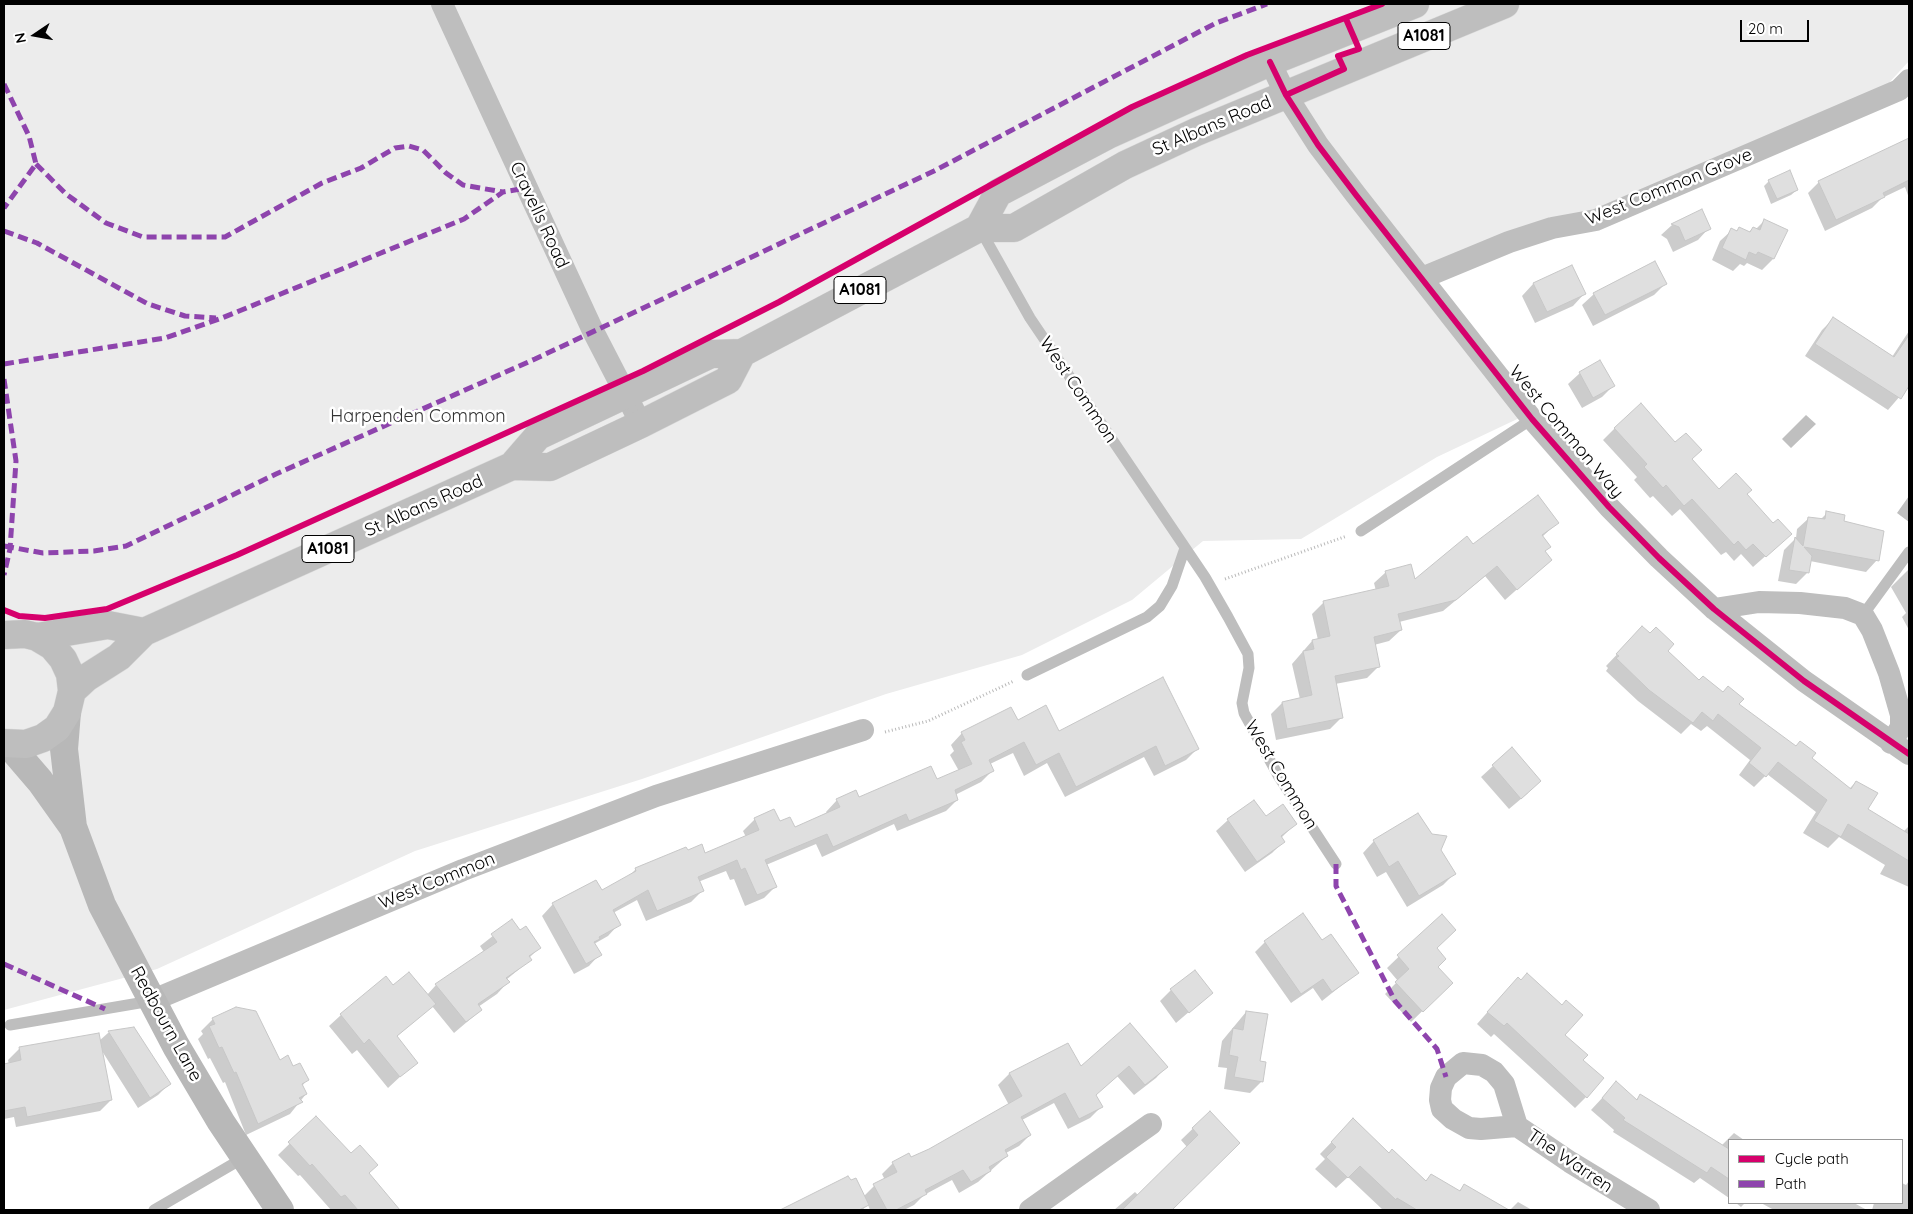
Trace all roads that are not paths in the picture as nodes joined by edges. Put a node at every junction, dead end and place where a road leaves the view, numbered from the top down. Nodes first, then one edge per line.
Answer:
1 (442, 4) edge
2 (1415, 4) edge
3 (1505, 4) edge
4 (1270, 62) junction
5 (1909, 80) edge
6 (1286, 95) junction
7 (979, 228) junction
8 (1422, 278) junction
9 (742, 353) junction
10 (624, 395) junction
11 (1532, 420) junction
12 (641, 424) junction
13 (512, 466) junction
14 (1361, 531) road end
15 (1185, 548) junction
16 (1909, 552) edge
17 (1714, 609) junction
18 (1863, 615) junction
19 (144, 632) junction
20 (4, 635) edge
21 (37, 637) junction
22 (1027, 675) road end
23 (70, 702) junction
24 (863, 730) road end
25 (6, 744) edge
26 (1900, 748) edge
27 (73, 827) junction
28 (1336, 864) dead end
29 (151, 1001) junction
30 (10, 1025) dead end
31 (1151, 1124) dead end
32 (1517, 1126) dead end
33 (244, 1157) junction
34 (154, 1210) edge
35 (280, 1210) edge
36 (1030, 1210) edge
37 (1649, 1210) edge

1 - 10 street, Cravells Road
2 - 4 main road, St Albans Road / A1081
3 - 6 main road, St Albans Road / A1081
4 - 6 street, West Common Way
4 - 7 main road, St Albans Road / A1081
5 - 8 street, West Common Grove
6 - 7 main road, St Albans Road / A1081
6 - 8 street, West Common Way
7 - 9 main road, St Albans Road / A1081
7 - 15 lane, West Common
8 - 11 street, West Common Way
9 - 10 main road, St Albans Road / A1081
9 - 12 main road, St Albans Road / A1081
10 - 12 street, Cravells Road
10 - 13 main road, St Albans Road / A1081
11 - 14 lane
11 - 17 street, West Common Way
12 - 13 main road, St Albans Road / A1081
13 - 19 main road, St Albans Road / A1081
15 - 22 lane
15 - 28 lane, West Common
16 - 18 lane
17 - 18 street
17 - 26 street, West Common Way
18 - 26 street, West Common Way
19 - 21 main road
19 - 23 main road, St Albans Road / A1081
20 - 21 main road
21 - 23 main road
23 - 25 main road, St Albans Road
23 - 27 main road, Redbourn Lane
24 - 29 street, West Common
25 - 27 main road, Redbourn Lane
27 - 29 main road, Redbourn Lane
29 - 30 lane, West Common
29 - 33 main road, Redbourn Lane
31 - 36 street
32 - 37 street, The Warren
33 - 34 lane
33 - 35 main road, Redbourn Lane

